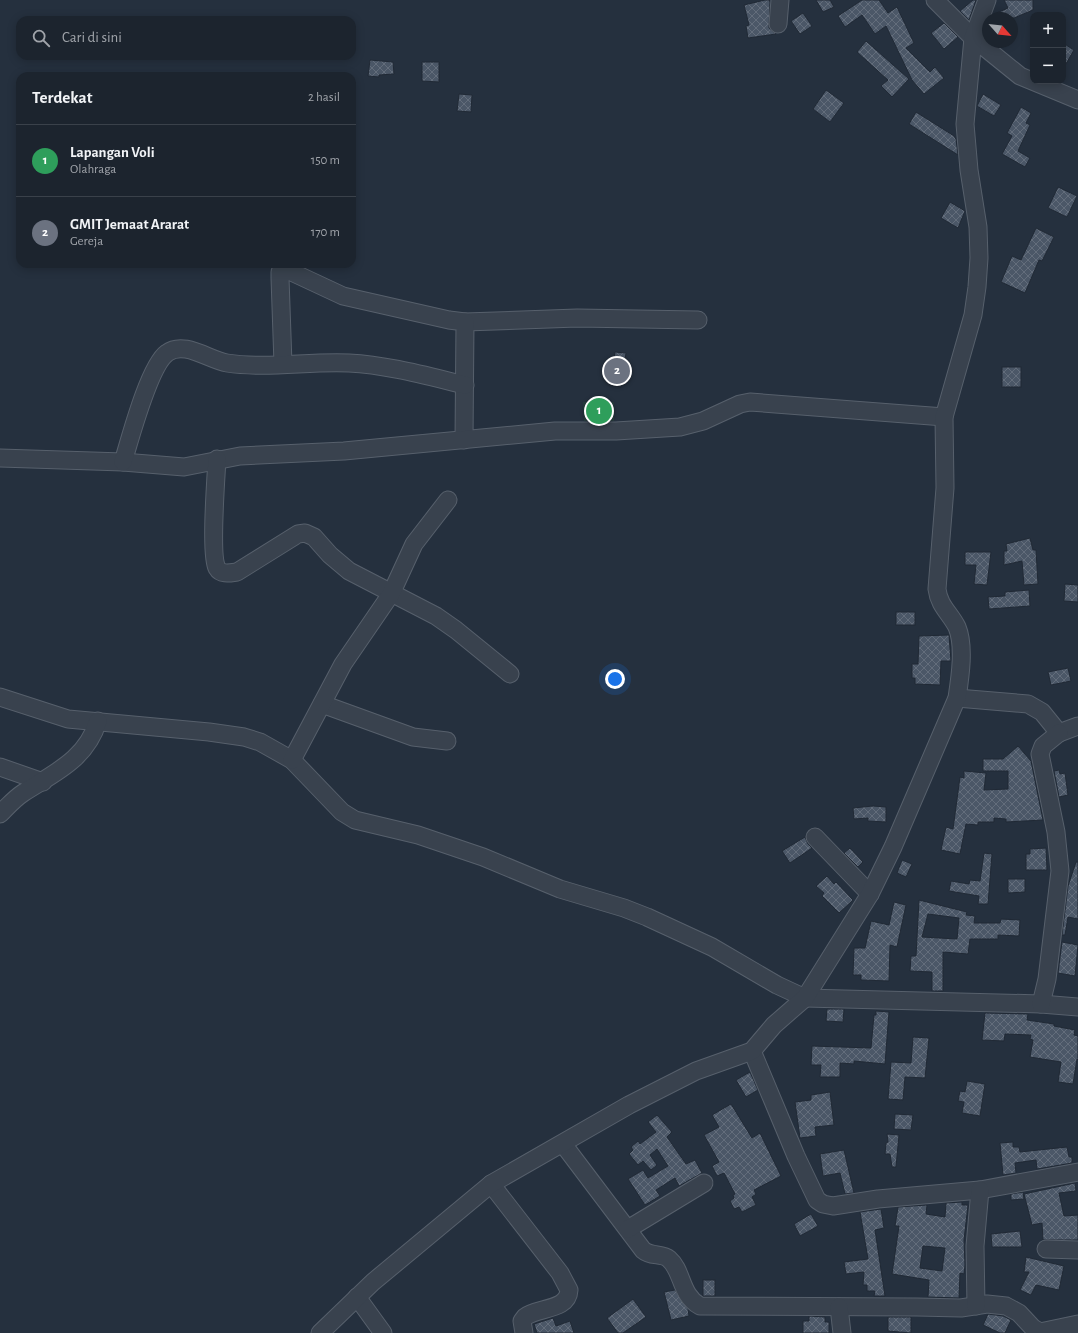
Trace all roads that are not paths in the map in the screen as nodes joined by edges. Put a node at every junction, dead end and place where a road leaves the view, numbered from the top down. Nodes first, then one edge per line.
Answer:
1 (780, 0) edge
2 (935, 0) edge
3 (987, 0) edge
4 (778, 24) dead end
5 (973, 38) junction
6 (1078, 100) edge
7 (698, 320) dead end
8 (465, 322) junction
9 (283, 364) junction
10 (465, 385) junction
11 (944, 417) junction
12 (464, 440) junction
13 (0, 458) edge
14 (217, 459) junction
15 (123, 462) junction
16 (448, 500) dead end
17 (391, 594) junction
18 (510, 674) dead end
19 (0, 697) edge
20 (957, 698) junction
21 (322, 704) junction
22 (98, 721) junction
23 (1078, 726) edge
24 (1059, 733) junction
25 (447, 741) dead end
26 (292, 760) junction
27 (0, 767) edge
28 (43, 782) junction
29 (0, 814) edge
30 (815, 837) dead end
31 (870, 894) junction
32 (805, 998) junction
33 (1041, 1004) junction
34 (1078, 1007) edge
35 (752, 1051) junction
36 (563, 1144) junction
37 (1078, 1172) edge
38 (704, 1183) dead end
39 (491, 1184) junction
40 (980, 1190) junction
41 (628, 1229) junction
42 (1046, 1249) dead end
43 (1078, 1250) edge
44 (357, 1297) junction
45 (976, 1306) junction
46 (839, 1307) junction
47 (1076, 1325) edge
48 (320, 1333) edge
49 (383, 1333) edge
50 (524, 1333) edge
51 (842, 1333) edge

1 - 4 street
2 - 5 street
3 - 5 street
5 - 6 street
5 - 11 street
7 - 8 street
8 - 9 street
8 - 10 street
9 - 10 street
9 - 15 street
10 - 12 street
11 - 12 street
11 - 20 street
12 - 14 street
13 - 15 street
14 - 15 street
14 - 17 street
16 - 17 street
17 - 18 street
17 - 21 street
19 - 22 street
20 - 24 street
20 - 31 street
21 - 25 street
21 - 26 street
22 - 26 street
22 - 28 street
23 - 24 street
24 - 33 street
26 - 32 street
27 - 28 street
28 - 29 street
30 - 31 street
31 - 32 street
32 - 33 street
32 - 35 street
33 - 34 street
35 - 36 street
35 - 40 street
36 - 39 street
36 - 41 street
37 - 40 street
38 - 41 street
39 - 44 street
39 - 50 street
40 - 45 street
41 - 46 street
42 - 43 street
44 - 48 street
44 - 49 street
45 - 46 street
45 - 47 street
46 - 51 street

